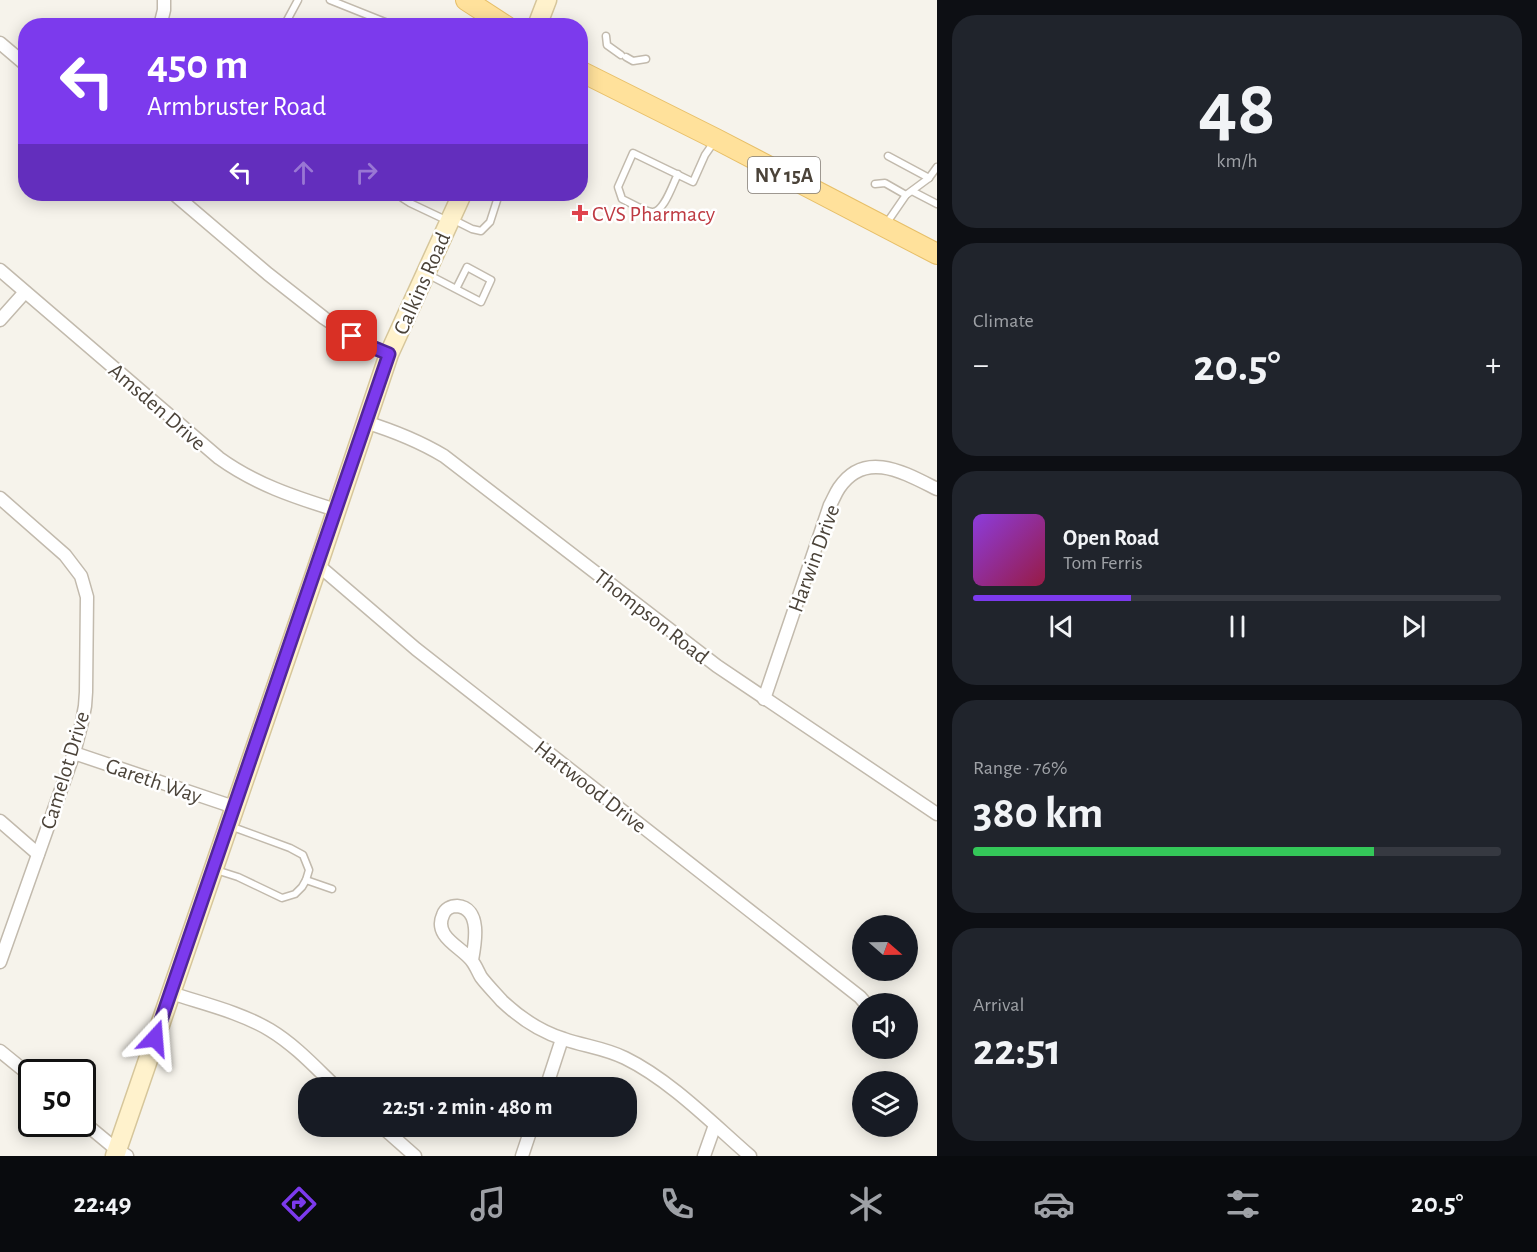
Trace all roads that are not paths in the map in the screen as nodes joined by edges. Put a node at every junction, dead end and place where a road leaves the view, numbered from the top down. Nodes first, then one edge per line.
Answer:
1 (164, 0) edge
2 (298, 0) edge
3 (330, 0) edge
4 (466, 0) edge
5 (547, 0) edge
6 (162, 18) edge
7 (288, 18) edge
8 (375, 18) edge
9 (494, 18) edge
10 (540, 18) edge
11 (606, 36) dead end
12 (0, 43) edge
13 (18, 58) edge
14 (646, 59) dead end
15 (588, 75) edge
16 (716, 139) junction
17 (888, 156) dead end
18 (937, 167) edge
19 (678, 174) junction
20 (929, 178) junction
21 (875, 184) dead end
22 (909, 193) junction
23 (182, 201) edge
24 (408, 201) edge
25 (459, 201) edge
26 (497, 201) edge
27 (937, 204) edge
28 (450, 220) junction
29 (885, 226) junction
30 (937, 254) edge
31 (0, 270) edge
32 (426, 273) junction
33 (456, 289) junction
34 (25, 292) junction
35 (0, 320) edge
36 (389, 354) junction
37 (365, 422) junction
38 (937, 489) edge
39 (0, 498) edge
40 (336, 510) junction
41 (318, 566) junction
42 (764, 699) junction
43 (74, 753) junction
44 (234, 807) junction
45 (937, 814) edge
46 (0, 821) edge
47 (228, 825) junction
48 (38, 854) junction
49 (213, 869) junction
50 (306, 880) junction
51 (332, 889) dead end
52 (472, 960) dead end
53 (0, 962) edge
54 (171, 993) junction
55 (855, 993) edge
56 (562, 1039) junction
57 (0, 1051) edge
58 (18, 1066) edge
59 (325, 1077) edge
60 (550, 1077) edge
61 (715, 1125) junction
62 (96, 1133) edge
63 (393, 1137) edge
64 (528, 1137) edge
65 (120, 1154) edge
66 (415, 1156) edge
67 (522, 1156) edge
68 (704, 1156) edge
69 (750, 1156) edge

1 - 6 street
2 - 7 lane
3 - 8 lane
4 - 9 main road
5 - 10 main road
11 - 14 lane
12 - 13 street
15 - 16 main road, NY 15A
16 - 19 lane
16 - 29 main road, NY 15A
17 - 20 lane
18 - 20 lane
19 - 19 lane
20 - 22 lane
21 - 22 lane
22 - 27 lane
22 - 29 lane
23 - 36 street
24 - 28 lane
25 - 28 main road, Calkins Road
26 - 28 lane
28 - 32 main road, Calkins Road
29 - 30 main road, NY 15A
31 - 34 street, Amsden Drive
32 - 33 lane
32 - 36 main road, Calkins Road
33 - 33 lane
34 - 35 street
34 - 40 street, Amsden Drive
36 - 37 main road, Calkins Road
37 - 40 main road, Calkins Road
37 - 42 street, Thompson Road
38 - 42 street, Harwin Drive
39 - 43 street, Camelot Drive
40 - 41 main road, Calkins Road
41 - 44 main road, Calkins Road
41 - 55 street, Hartwood Drive
42 - 45 street, Thompson Road
43 - 44 street, Gareth Way
43 - 48 street, Camelot Drive
44 - 47 main road, Calkins Road
46 - 48 street
47 - 49 main road, Calkins Road
47 - 50 lane
48 - 53 street, Camelot Drive
49 - 50 lane
49 - 54 main road, Calkins Road
50 - 51 lane
52 - 56 street
54 - 59 street
54 - 65 main road, Calkins Road
56 - 60 street
56 - 61 street
57 - 58 street
61 - 68 street
61 - 69 street
62 - 65 street
63 - 66 street
64 - 67 street

